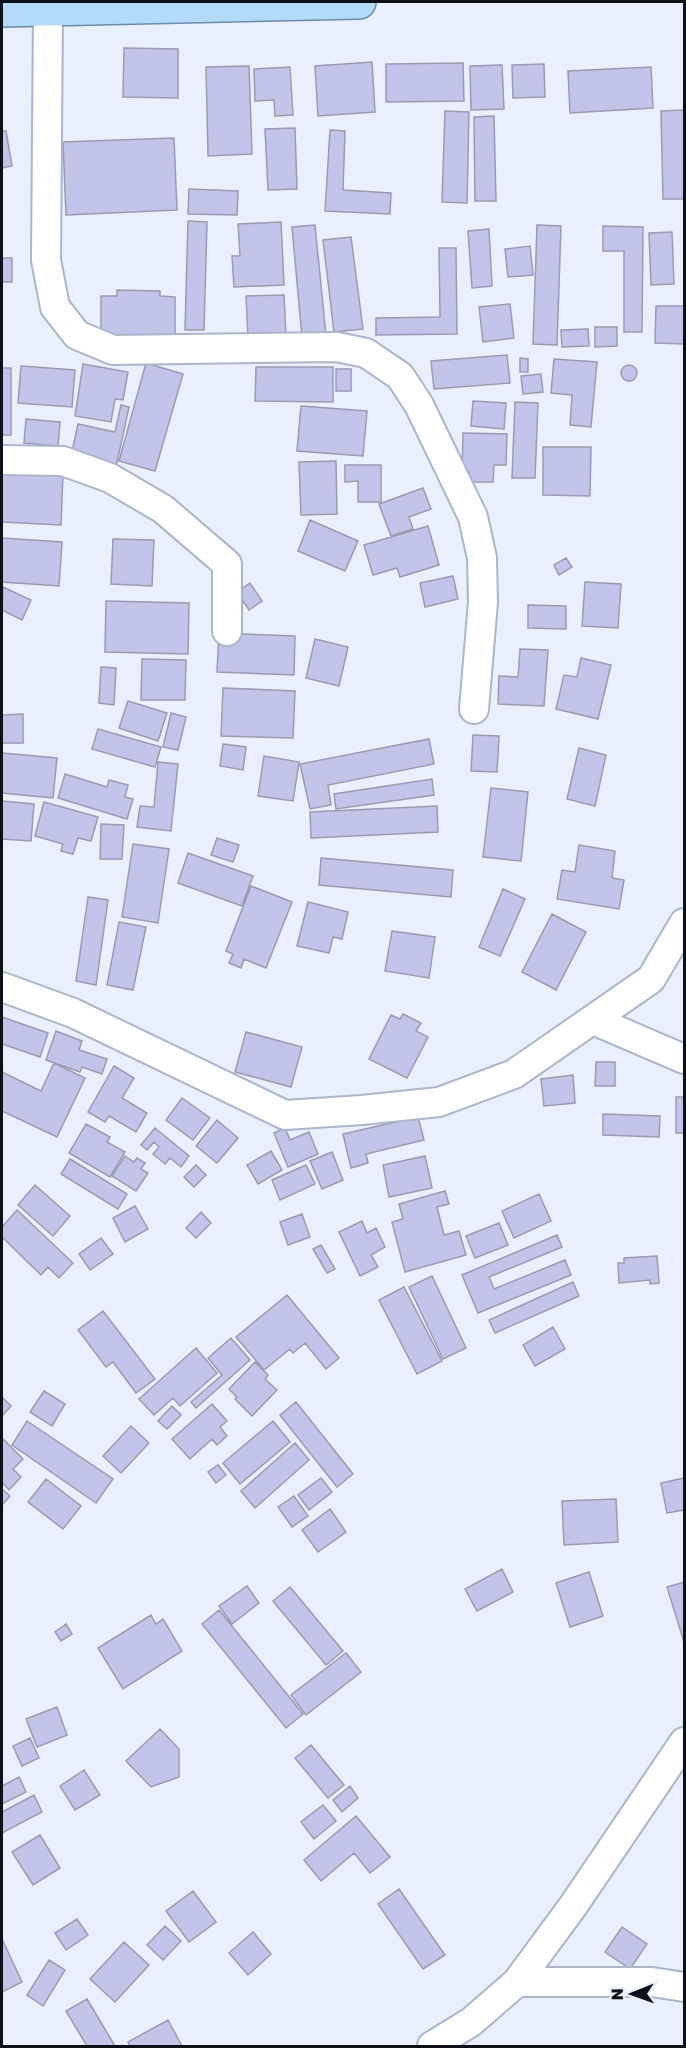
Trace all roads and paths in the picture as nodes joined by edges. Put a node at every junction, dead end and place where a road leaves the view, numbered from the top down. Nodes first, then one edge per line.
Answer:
1 (359, 2) edge
2 (2, 10) edge
3 (48, 10) junction
4 (2, 460) edge
5 (227, 631) dead end
6 (474, 709) dead end
7 (684, 923) edge
8 (2, 987) edge
9 (593, 1020) junction
10 (684, 1059) edge
11 (684, 1742) edge
12 (517, 1982) junction
13 (684, 1988) edge
14 (432, 2046) edge

1 - 3 highway
2 - 3 highway
3 - 6 street
4 - 5 street
7 - 9 street
8 - 9 street
9 - 10 street
11 - 12 street
12 - 13 street
12 - 14 street

